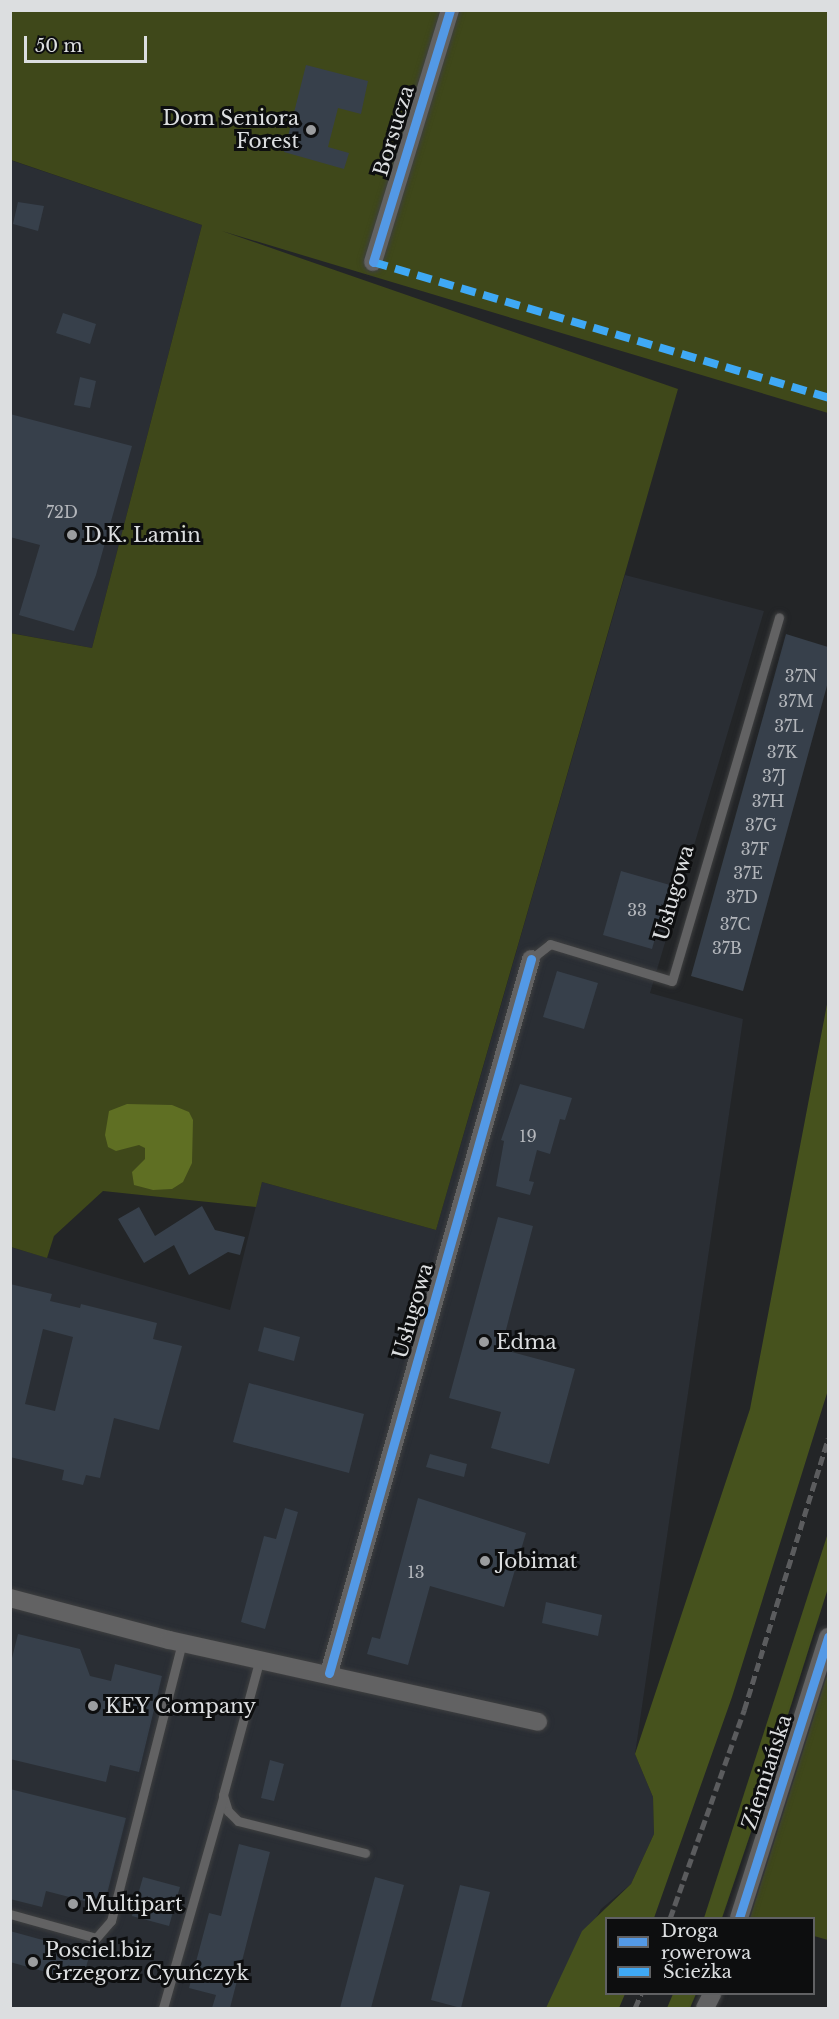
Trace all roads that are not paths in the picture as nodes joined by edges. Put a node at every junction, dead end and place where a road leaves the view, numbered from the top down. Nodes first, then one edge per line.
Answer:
1 (450, 10) edge
2 (373, 262) dead end
3 (779, 616) dead end
4 (531, 959) joint
5 (10, 1598) edge
6 (828, 1637) edge
7 (182, 1643) junction
8 (260, 1658) junction
9 (329, 1673) junction
10 (538, 1722) dead end
11 (223, 1795) junction
12 (365, 1853) dead end
13 (10, 1914) edge
14 (739, 1917) edge
15 (163, 2008) edge

1 - 2 street, Borsucza
3 - 4 lane, Usługowa
4 - 9 street, Usługowa
5 - 7 street
6 - 14 street, Ziemiańska
7 - 8 street
7 - 13 lane
8 - 9 street
8 - 11 lane
9 - 10 street
11 - 12 lane
11 - 15 lane

